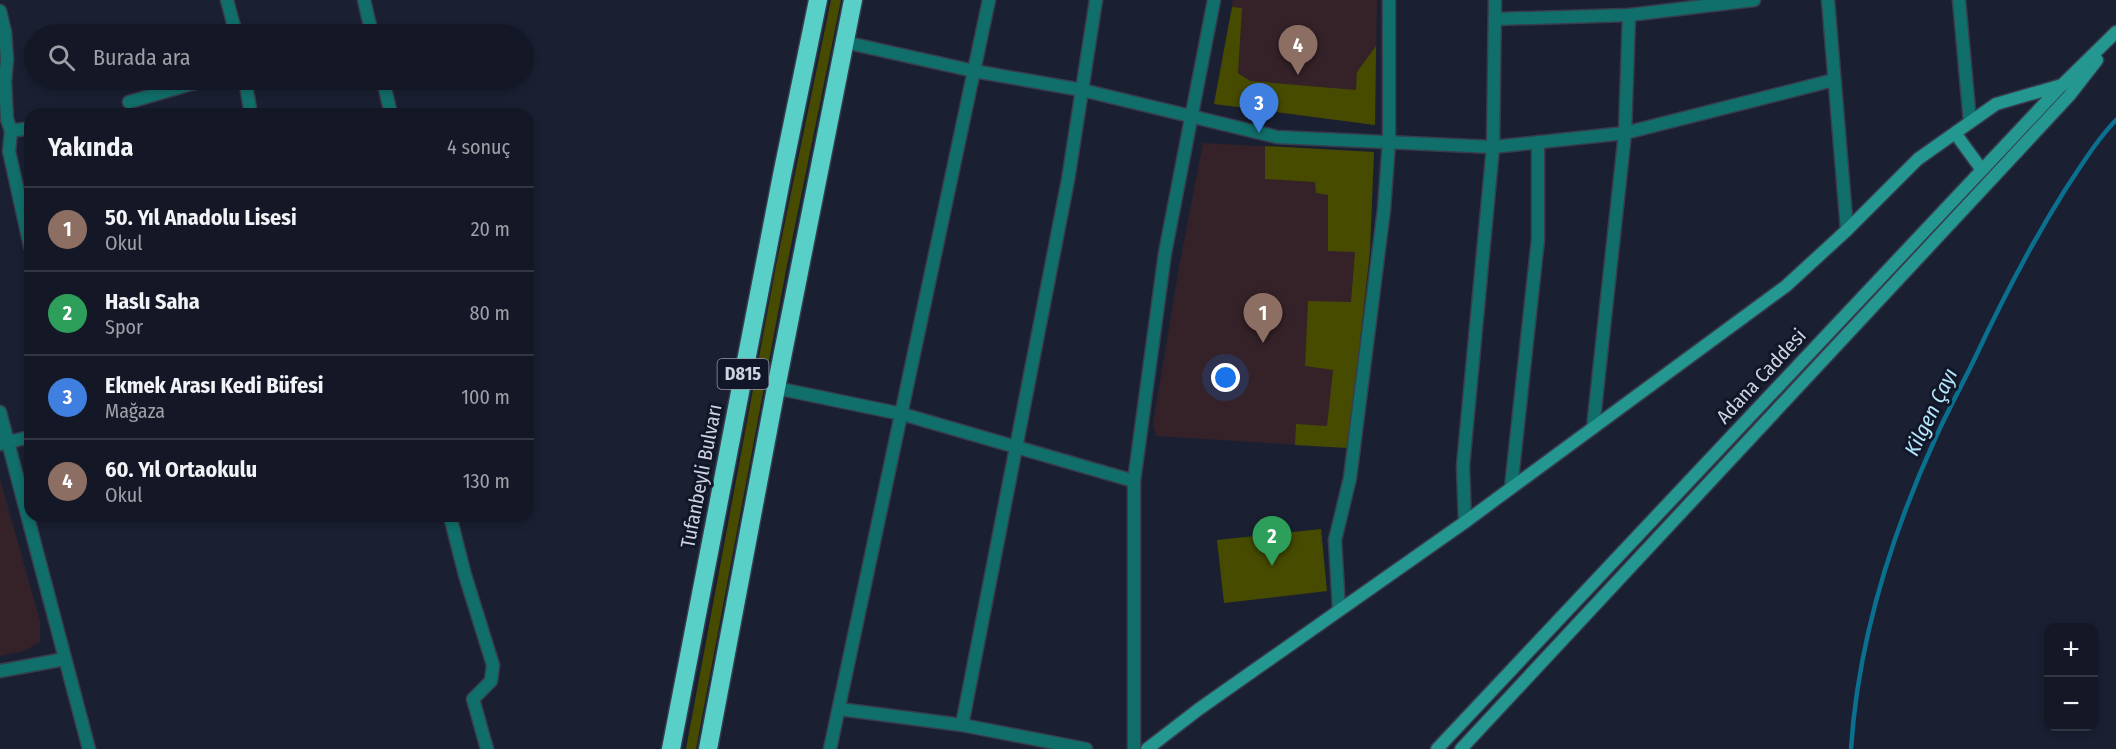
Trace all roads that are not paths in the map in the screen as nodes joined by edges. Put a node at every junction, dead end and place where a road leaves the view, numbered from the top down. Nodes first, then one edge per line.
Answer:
1 (227, 0) edge
2 (364, 0) edge
3 (818, 0) edge
4 (853, 0) edge
5 (989, 0) edge
6 (1096, 0) edge
7 (1214, 0) edge
8 (1389, 0) edge
9 (1495, 0) edge
10 (1754, 0) edge
11 (1828, 0) edge
12 (1959, 0) edge
13 (0, 11) edge
14 (1629, 15) junction
15 (1496, 19) junction
16 (233, 24) edge
17 (370, 24) edge
18 (2116, 33) edge
19 (844, 42) junction
20 (974, 71) junction
21 (1834, 80) junction
22 (2062, 85) junction
23 (170, 90) edge
24 (247, 90) edge
25 (385, 90) edge
26 (1082, 90) junction
27 (129, 102) dead end
28 (250, 108) edge
29 (390, 108) edge
30 (1191, 117) junction
31 (1970, 122) junction
32 (24, 129) edge
33 (11, 131) junction
34 (1625, 133) junction
35 (1954, 133) junction
36 (1389, 142) junction
37 (1538, 142) junction
38 (1493, 147) junction
39 (1982, 170) junction
40 (24, 219) edge
41 (1847, 230) junction
42 (776, 388) junction
43 (0, 412) edge
44 (902, 414) junction
45 (1593, 428) junction
46 (24, 438) edge
47 (4, 443) edge
48 (1016, 446) junction
49 (1134, 481) junction
50 (1512, 488) junction
51 (24, 514) edge
52 (26, 522) edge
53 (452, 522) edge
54 (1465, 522) junction
55 (1339, 610) junction
56 (65, 659) junction
57 (0, 671) edge
58 (839, 710) junction
59 (962, 725) junction
60 (89, 749) edge
61 (487, 749) edge
62 (671, 749) edge
63 (708, 749) edge
64 (830, 749) edge
65 (1086, 749) edge
66 (1134, 749) edge
67 (1147, 749) edge
68 (1437, 749) edge
69 (1461, 749) edge

1 - 16 street
2 - 17 street
3 - 62 highway, Tufanbeyli Bulvarı / D815
4 - 19 highway, D815
5 - 20 street
6 - 26 street
7 - 30 street
8 - 36 street
9 - 15 street
10 - 14 street
11 - 21 street
12 - 31 street
13 - 33 street
14 - 15 street
14 - 34 street
15 - 38 street
18 - 22 main road, Adana Caddesi
18 - 69 main road
19 - 20 street
19 - 42 highway, D815
20 - 26 street
20 - 44 street
21 - 34 street
21 - 41 street
22 - 31 main road
22 - 39 main road, Adana Caddesi
23 - 27 street
24 - 28 street
25 - 29 street
26 - 30 street
26 - 48 street
30 - 36 street
30 - 49 street
31 - 35 main road
32 - 33 street
33 - 40 street
34 - 37 street
34 - 45 street
35 - 39 main road
35 - 41 main road
36 - 38 street
36 - 55 street
37 - 38 street
37 - 50 street
38 - 54 street
39 - 68 main road, Adana Caddesi
41 - 45 main road
42 - 44 street
42 - 63 highway, D815
43 - 47 street
44 - 48 street
44 - 58 street
45 - 50 main road
46 - 47 street
47 - 51 street
48 - 49 street
48 - 59 street
49 - 66 street
50 - 54 main road
52 - 56 street
53 - 61 street
54 - 55 main road
55 - 67 main road
56 - 57 street
56 - 60 street
58 - 59 street
58 - 64 street
59 - 65 street

